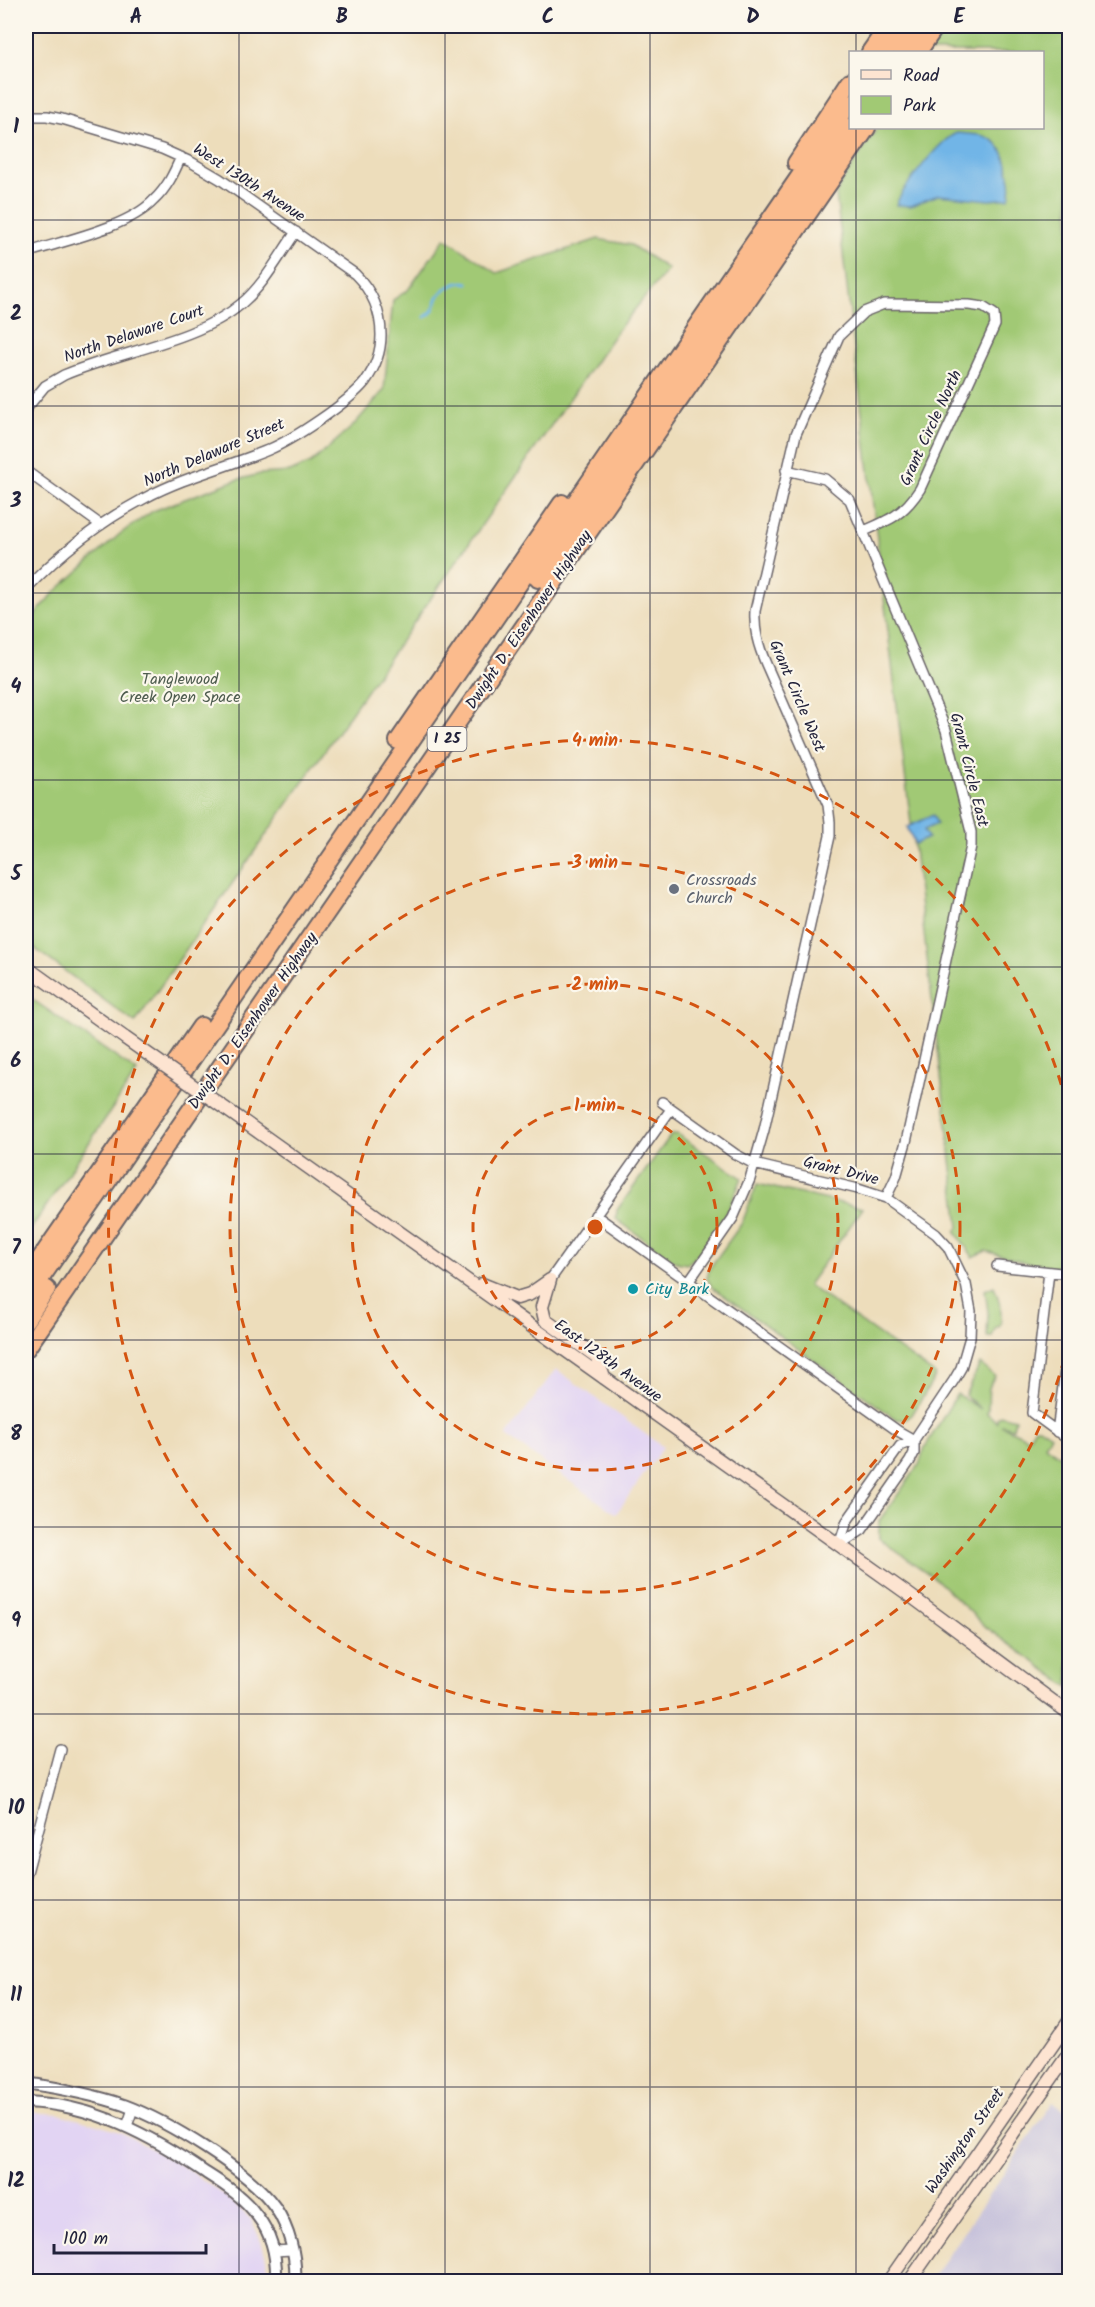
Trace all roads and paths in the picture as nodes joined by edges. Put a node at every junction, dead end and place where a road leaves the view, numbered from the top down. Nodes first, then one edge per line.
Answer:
1 (888, 26) edge
2 (903, 26) edge
3 (921, 26) edge
4 (936, 26) edge
5 (871, 51) edge
6 (886, 51) edge
7 (903, 51) edge
8 (919, 51) edge
9 (849, 82) edge
10 (849, 104) edge
11 (26, 116) edge
12 (849, 128) edge
13 (866, 129) edge
14 (181, 157) junction
15 (296, 232) junction
16 (26, 253) edge
17 (994, 314) joint
18 (381, 324) joint
19 (26, 409) edge
20 (26, 471) edge
21 (786, 471) junction
22 (100, 525) junction
23 (864, 531) junction
24 (26, 589) edge
25 (26, 967) edge
26 (662, 1102) dead end
27 (671, 1109) junction
28 (754, 1164) junction
29 (886, 1198) junction
30 (595, 1215) junction
31 (997, 1266) dead end
32 (1049, 1272) junction
33 (456, 1273) junction
34 (1070, 1274) edge
35 (26, 1278) edge
36 (550, 1280) junction
37 (689, 1281) junction
38 (26, 1300) edge
39 (26, 1320) edge
40 (1070, 1332) edge
41 (26, 1349) edge
42 (604, 1378) junction
43 (1057, 1432) junction
44 (914, 1440) junction
45 (1070, 1441) edge
46 (839, 1545) junction
47 (1070, 1714) edge
48 (60, 1749) dead end
49 (26, 1876) edge
50 (1070, 2020) edge
51 (1070, 2052) edge
52 (26, 2084) edge
53 (26, 2102) edge
54 (133, 2109) junction
55 (127, 2126) junction
56 (292, 2250) junction
57 (274, 2251) junction
58 (276, 2282) edge
59 (294, 2282) edge
60 (888, 2282) edge
61 (909, 2282) edge

1 - 5 highway
2 - 6 highway
3 - 7 highway
4 - 8 highway
9 - 35 highway, I 25
10 - 38 highway
11 - 14 street, West 130th Avenue
12 - 39 highway
13 - 41 highway, Dwight D. Eisenhower Highway / I 25
14 - 15 street, West 130th Avenue
14 - 16 street
15 - 18 street, West 130th Avenue
15 - 19 street, North Delaware Court
17 - 21 street, Grant Circle West
17 - 23 street, Grant Circle North
18 - 22 street, North Delaware Street
20 - 22 street
21 - 23 street, Grant Circle East
21 - 28 street, Grant Circle West
22 - 24 street, North Delaware Street
23 - 29 street, Grant Circle East
25 - 33 main road, East 128th Avenue, bridge
26 - 27 street, Grant Drive
27 - 28 street, Grant Drive
27 - 30 street
28 - 29 street, Grant Drive
28 - 37 street, Grant Circle West
29 - 44 street, Grant Drive
30 - 36 street
30 - 37 street
31 - 32 street
32 - 34 street
32 - 43 street
33 - 36 main road
33 - 42 main road, East 128th Avenue
36 - 42 main road
37 - 44 street
40 - 43 street
42 - 46 main road, East 128th Avenue
43 - 45 street
44 - 46 street, Grant Drive
44 - 46 street, Grant Drive
46 - 47 main road, East 128th Avenue
48 - 49 street
50 - 60 main road, Washington Street
51 - 61 main road, Washington Street
52 - 54 street
53 - 55 street
54 - 55 street
54 - 56 street
55 - 57 street
56 - 57 street
56 - 59 street
57 - 58 street

